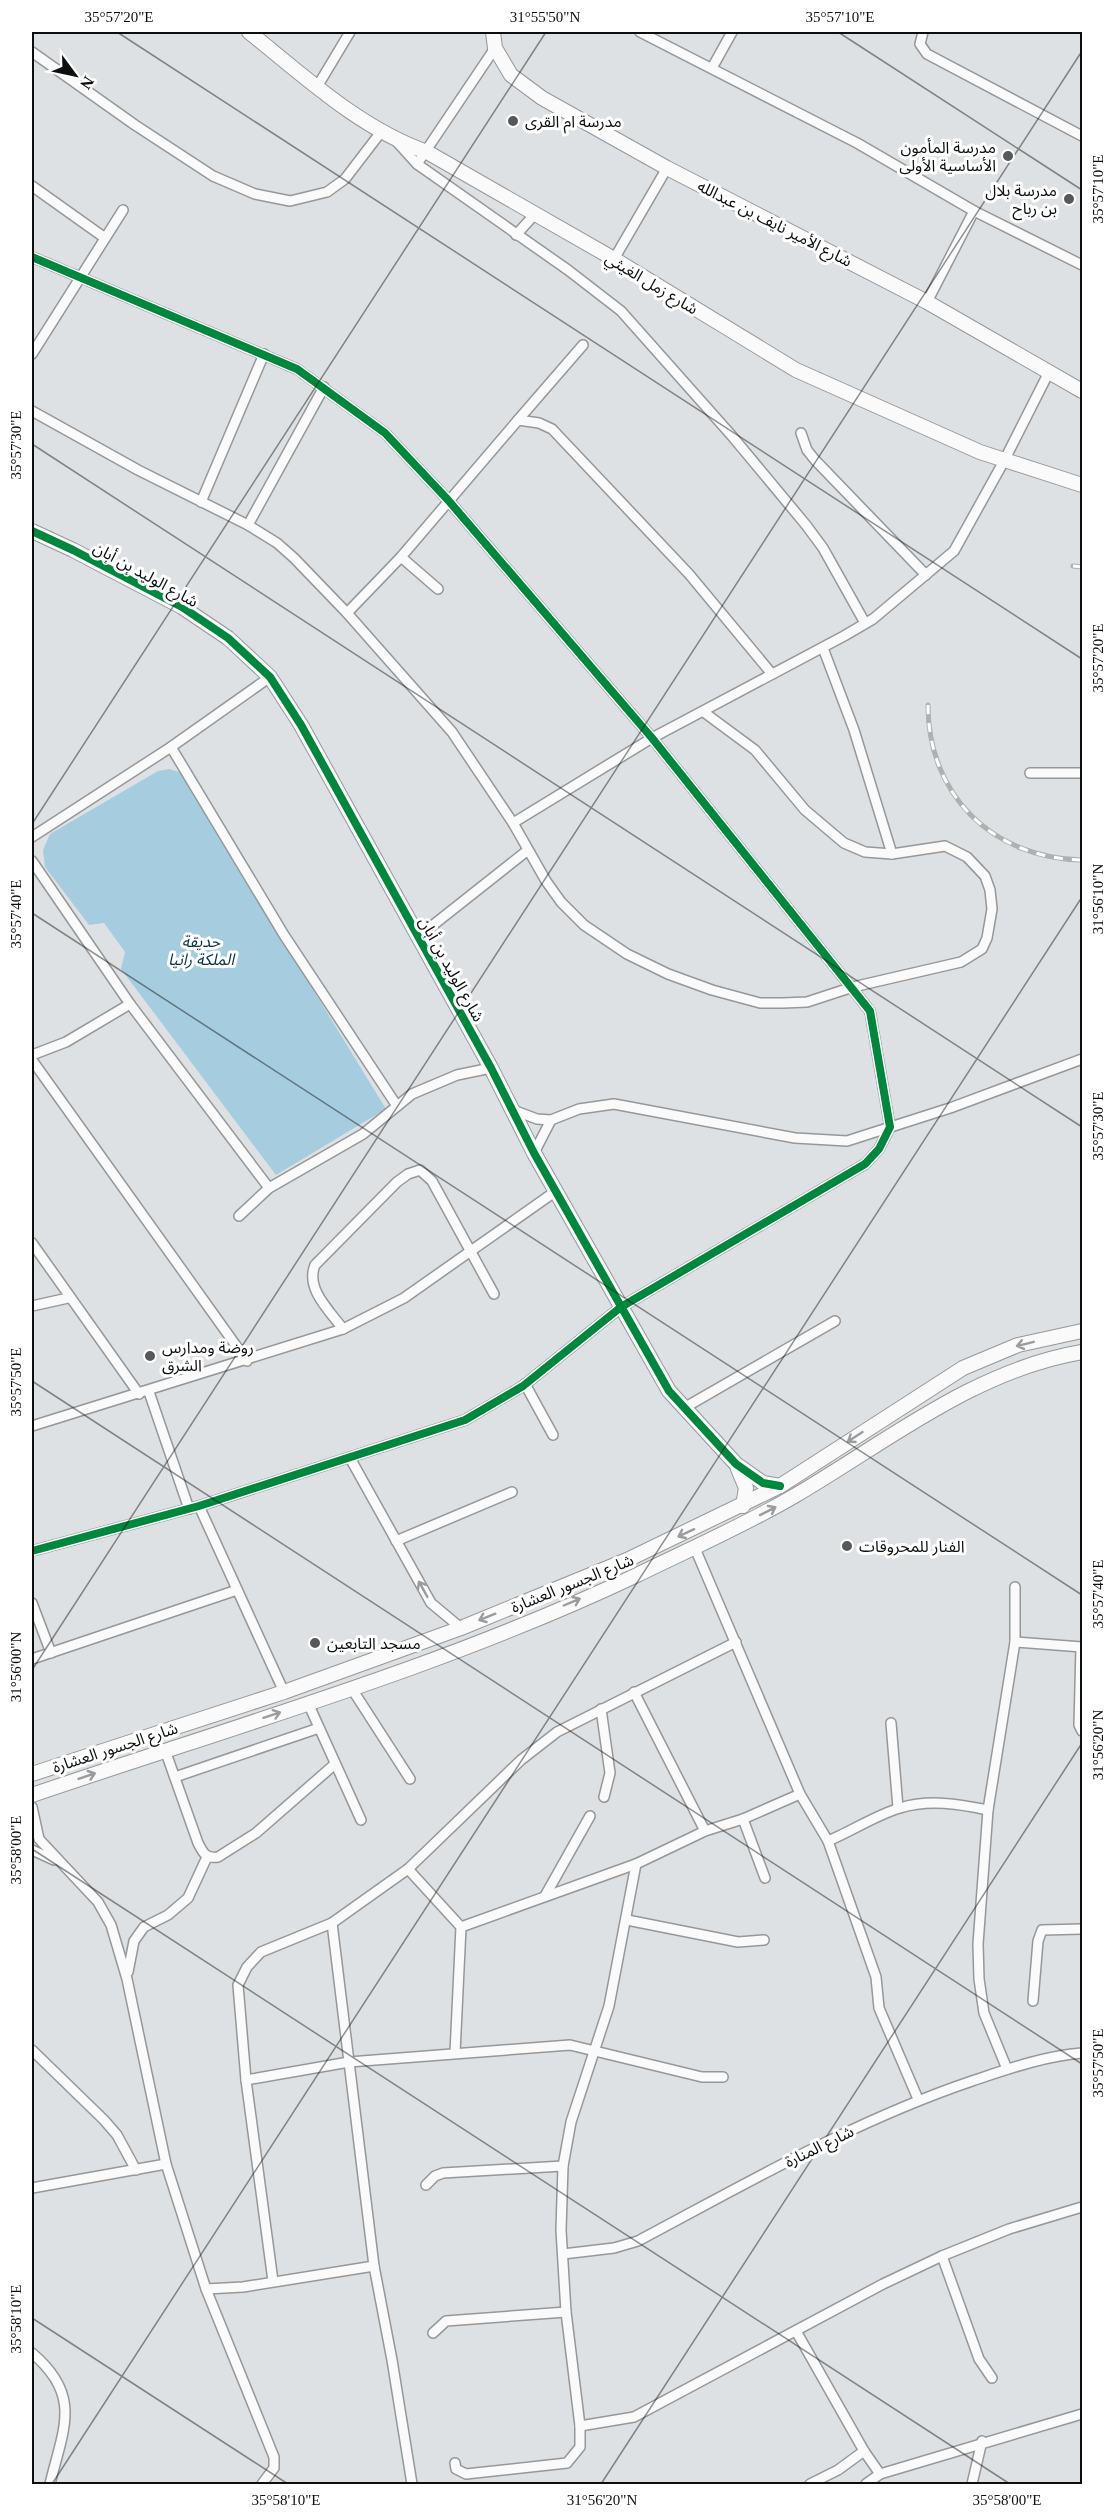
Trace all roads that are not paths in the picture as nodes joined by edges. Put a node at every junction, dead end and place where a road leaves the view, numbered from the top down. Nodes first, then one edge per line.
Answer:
1 (249, 32) edge
2 (350, 32) edge
3 (493, 32) edge
4 (640, 32) edge
5 (732, 32) edge
6 (923, 32) edge
7 (495, 48) junction
8 (32, 52) edge
9 (712, 68) junction
10 (317, 87) junction
11 (381, 132) junction
12 (1083, 136) edge
13 (397, 142) junction
14 (426, 152) junction
15 (417, 164) junction
16 (668, 168) junction
17 (32, 186) edge
18 (123, 210) dead end
19 (974, 211) junction
20 (535, 214) junction
21 (516, 235) junction
22 (105, 238) junction
23 (32, 257) edge
24 (614, 259) junction
25 (1083, 265) edge
26 (79, 279) junction
27 (927, 302) junction
28 (583, 345) dead end
29 (32, 354) edge
30 (264, 354) junction
31 (1049, 372) junction
32 (324, 387) junction
33 (1083, 391) edge
34 (32, 411) edge
35 (518, 420) junction
36 (801, 434) dead end
37 (1004, 461) junction
38 (1083, 485) edge
39 (448, 500) junction
40 (201, 502) junction
41 (248, 525) junction
42 (32, 531) edge
43 (401, 557) junction
44 (926, 575) junction
45 (438, 589) dead end
46 (347, 612) junction
47 (865, 623) junction
48 (824, 648) junction
49 (772, 674) junction
50 (270, 677) junction
51 (705, 713) junction
52 (652, 738) junction
53 (171, 747) junction
54 (1030, 773) dead end
55 (1083, 773) edge
56 (513, 823) junction
57 (32, 837) edge
58 (528, 850) junction
59 (892, 854) junction
60 (32, 861) edge
61 (418, 937) junction
62 (853, 987) junction
63 (130, 1004) junction
64 (32, 1058) edge
65 (1083, 1059) edge
66 (491, 1068) junction
67 (397, 1106) junction
68 (513, 1110) junction
69 (551, 1120) junction
70 (890, 1127) junction
71 (534, 1153) junction
72 (269, 1188) junction
73 (555, 1191) junction
74 (239, 1216) dead end
75 (32, 1244) edge
76 (470, 1252) junction
77 (494, 1294) dead end
78 (68, 1298) junction
79 (32, 1306) edge
80 (621, 1307) junction
81 (835, 1320) dead end
82 (343, 1329) junction
83 (1083, 1331) edge
84 (1083, 1352) edge
85 (247, 1361) junction
86 (525, 1384) junction
87 (149, 1392) junction
88 (139, 1394) junction
89 (684, 1408) junction
90 (32, 1426) edge
91 (553, 1435) dead end
92 (350, 1458) junction
93 (736, 1464) junction
94 (780, 1486) junction
95 (512, 1492) dead end
96 (200, 1506) junction
97 (743, 1506) junction
98 (189, 1509) junction
99 (396, 1541) junction
100 (694, 1546) junction
101 (32, 1551) edge
102 (627, 1560) junction
103 (634, 1576) junction
104 (1015, 1587) dead end
105 (237, 1590) junction
106 (32, 1603) edge
107 (461, 1628) junction
108 (736, 1642) junction
109 (1015, 1642) junction
110 (1082, 1647) edge
111 (51, 1653) junction
112 (32, 1659) edge
113 (352, 1689) junction
114 (284, 1692) junction
115 (634, 1692) junction
116 (308, 1703) junction
117 (601, 1709) junction
118 (891, 1723) dead end
119 (319, 1728) junction
120 (1083, 1731) edge
121 (165, 1750) junction
122 (335, 1764) junction
123 (32, 1774) edge
124 (175, 1778) junction
125 (410, 1779) dead end
126 (800, 1794) junction
127 (32, 1795) edge
128 (604, 1797) dead end
129 (32, 1807) edge
130 (898, 1808) junction
131 (988, 1810) junction
132 (590, 1816) dead end
133 (361, 1820) dead end
134 (743, 1820) junction
135 (705, 1831) junction
136 (828, 1841) junction
137 (32, 1850) edge
138 (207, 1857) junction
139 (59, 1862) junction
140 (636, 1864) junction
141 (408, 1869) junction
142 (765, 1878) dead end
143 (545, 1896) junction
144 (627, 1920) junction
145 (332, 1923) junction
146 (461, 1927) junction
147 (1083, 1929) edge
148 (764, 1940) dead end
149 (127, 1978) junction
150 (1033, 2001) dead end
151 (596, 2049) junction
152 (32, 2050) edge
153 (455, 2053) junction
154 (1083, 2053) edge
155 (349, 2062) junction
156 (1007, 2069) junction
157 (723, 2077) dead end
158 (246, 2080) junction
159 (918, 2099) junction
160 (166, 2164) junction
161 (563, 2166) junction
162 (136, 2170) junction
163 (426, 2185) dead end
164 (32, 2188) edge
165 (1083, 2207) edge
166 (563, 2254) junction
167 (942, 2256) junction
168 (374, 2266) junction
169 (273, 2281) junction
170 (206, 2289) junction
171 (566, 2312) junction
172 (796, 2331) junction
173 (434, 2333) dead end
174 (32, 2353) edge
175 (992, 2378) dead end
176 (1083, 2414) edge
177 (580, 2426) junction
178 (982, 2441) junction
179 (864, 2451) junction
180 (455, 2463) dead end
181 (880, 2474) junction
182 (50, 2484) edge
183 (262, 2484) edge
184 (412, 2484) edge
185 (810, 2484) edge
186 (866, 2484) edge
187 (972, 2484) edge

1 - 10 street, شارع زمل الغيثي
2 - 10 street
3 - 7 street, شارع الأمير نايف بن عبدالله
4 - 9 street
5 - 9 street
6 - 12 street
7 - 14 street
7 - 16 street, شارع الأمير نايف بن عبدالله
8 - 11 street
9 - 19 street
10 - 11 street, شارع زمل الغيثي
11 - 13 street, شارع زمل الغيثي
13 - 14 street, شارع زمل الغيثي
13 - 15 street
14 - 15 street
14 - 20 street, شارع زمل الغيثي
15 - 21 street
16 - 24 street
16 - 27 street, شارع الأمير نايف بن عبدالله
17 - 22 street
18 - 22 street
19 - 25 street
19 - 27 street
20 - 21 street
20 - 24 street, شارع زمل الغيثي
21 - 47 street
22 - 26 street
23 - 26 street
24 - 37 street, شارع زمل الغيثي
26 - 29 street
26 - 30 street
27 - 31 street, شارع الأمير نايف بن عبدالله
28 - 35 street
30 - 32 street
30 - 40 street
31 - 33 street, شارع الأمير نايف بن عبدالله
31 - 37 street
32 - 39 street
32 - 41 street
34 - 40 street
35 - 39 street
35 - 49 street
36 - 44 street
37 - 38 street, شارع زمل الغيثي
37 - 44 street
39 - 43 street
39 - 52 street
40 - 41 street
41 - 46 street
42 - 50 street, شارع الوليد بن أبان
43 - 45 street
43 - 46 street
44 - 47 street
46 - 56 street
47 - 48 street
48 - 49 street
48 - 59 street
49 - 51 street
50 - 53 street
50 - 61 street, شارع الوليد بن أبان
51 - 52 street
51 - 59 street
52 - 56 street
52 - 62 street
53 - 57 street
53 - 67 street
54 - 55 street
56 - 58 street
58 - 61 street
58 - 62 street
59 - 62 street
60 - 63 street
61 - 66 street, شارع الوليد بن أبان
62 - 70 street
63 - 64 street
63 - 72 street
64 - 85 street
65 - 70 street
66 - 67 street
66 - 68 street, شارع الوليد بن أبان
67 - 72 street
68 - 69 street
68 - 71 street, شارع الوليد بن أبان
69 - 70 street
69 - 71 street
70 - 80 street
71 - 73 street, شارع الوليد بن أبان
72 - 74 street
73 - 76 street
73 - 80 street, شارع الوليد بن أبان
75 - 78 street
76 - 77 street
76 - 82 street
76 - 82 street
78 - 79 street
78 - 88 street
80 - 86 street
80 - 89 street, شارع الوليد بن أبان
81 - 89 street
82 - 85 street
83 -> 94 street, شارع الجسور العشارة
100 -> 84 street, شارع الجسور العشارة
85 - 87 street
86 - 91 street
86 - 92 street
87 - 88 street
87 - 98 street
88 - 90 street
89 - 93 street, شارع الوليد بن أبان
92 - 96 street
92 - 99 street
93 - 94 street, شارع الوليد بن أبان
93 - 97 street, شارع الوليد بن أبان
94 - 97 street, شارع الجسور العشارة
95 - 99 street
96 - 98 street
96 - 105 street
97 -> 102 street, شارع الجسور العشارة
98 - 101 street
107 -> 99 street
100 - 103 street, شارع الجسور العشارة
100 - 108 street
102 - 103 street
102 -> 107 street, شارع الجسور العشارة
113 -> 103 street, شارع الجسور العشارة
104 - 109 street
105 - 111 street
105 - 114 street
106 - 111 street
107 - 114 street, شارع الجسور العشارة
108 - 115 street
108 - 126 street
109 - 110 street
109 - 131 street
110 - 120 street
111 - 112 street
113 - 116 street, شارع الجسور العشارة
113 - 125 street
114 - 123 street, شارع الجسور العشارة
115 - 117 street
115 - 135 street
116 - 119 street
121 -> 116 street, شارع الجسور العشارة
117 - 128 street
117 - 141 street
118 - 130 street
119 - 122 street
119 - 124 street
121 - 124 street
127 -> 121 street, شارع الجسور العشارة
122 - 133 street
122 - 138 street
124 - 138 street
126 - 134 street
126 - 136 street
129 - 139 street
130 - 131 street
130 - 136 street
131 - 156 street
132 - 143 street
134 - 135 street
134 - 142 street
135 - 140 street
136 - 159 street
137 - 139 street
138 - 149 street
139 - 149 street
140 - 143 street
140 - 144 street
141 - 145 street
141 - 146 street
143 - 146 street
144 - 148 street
144 - 151 street
145 - 155 street
145 - 158 street
146 - 153 street
147 - 150 street
149 - 160 street
151 - 153 street
151 - 157 street
151 - 161 street
152 - 162 street
153 - 155 street
154 - 156 street, شارع المنارة
155 - 158 street
155 - 168 street
156 - 159 street, شارع المنارة
158 - 169 street
159 - 166 street, شارع المنارة
160 - 162 street
160 - 170 street
161 - 163 street
161 - 166 street
162 - 164 street
165 - 167 street
166 - 171 street
167 - 172 street
167 - 175 street
168 - 169 street
168 - 184 street
169 - 170 street
170 - 183 street
171 - 173 street
171 - 177 street
172 - 177 street
172 - 179 street
174 - 182 street
176 - 178 street
177 - 180 street
178 - 181 street
178 - 187 street
179 - 181 street
179 - 185 street
181 - 186 street

